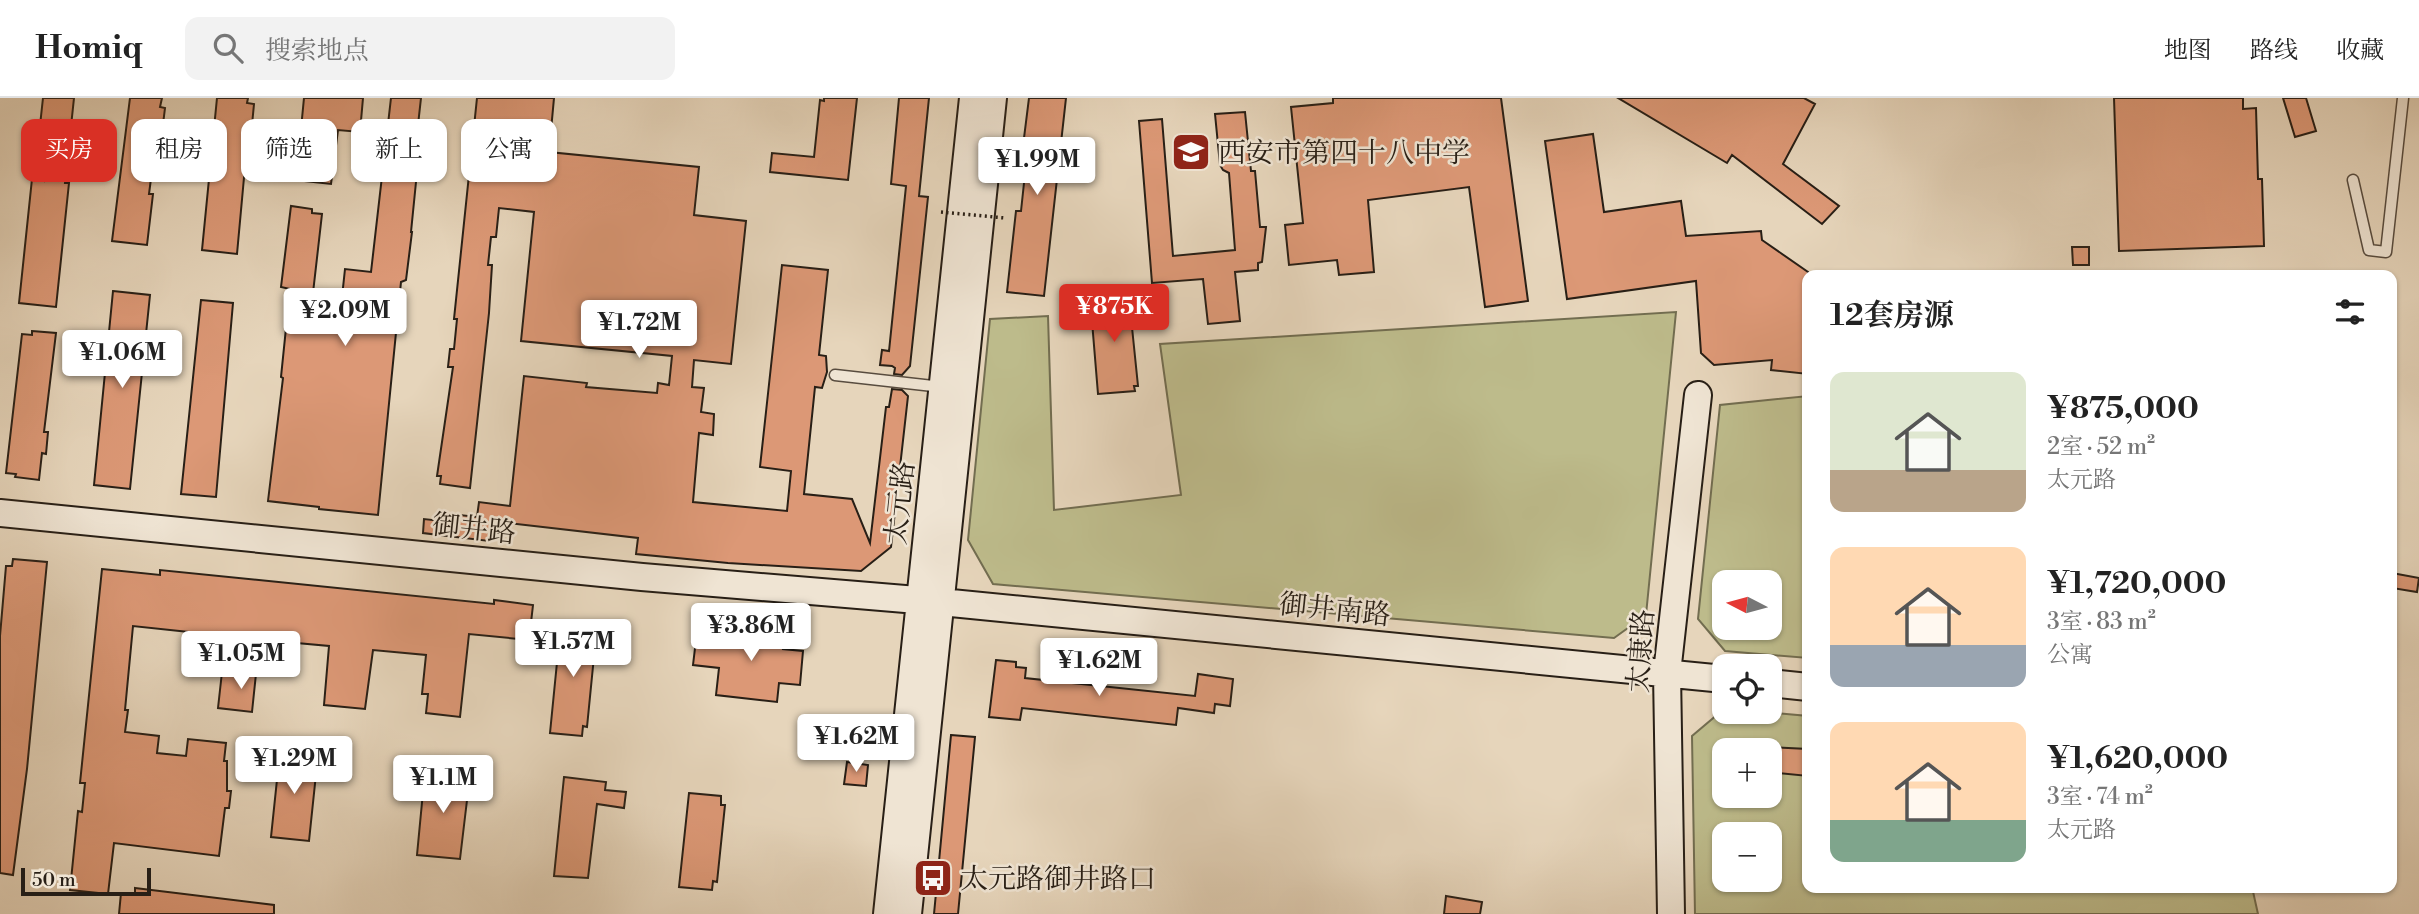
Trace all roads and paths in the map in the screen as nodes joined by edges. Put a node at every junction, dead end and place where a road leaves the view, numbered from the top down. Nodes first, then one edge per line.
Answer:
1 (973, 98) edge
2 (993, 98) edge
3 (2403, 98) edge
4 (2353, 180) dead end
5 (941, 212) dead end
6 (1005, 218) dead end
7 (835, 375) dead end
8 (943, 387) junction
9 (1698, 395) dead end
10 (0, 513) edge
11 (930, 602) junction
12 (1667, 673) junction
13 (1712, 678) edge
14 (1782, 684) edge
15 (1802, 686) edge
16 (887, 914) edge
17 (908, 914) edge
18 (1671, 914) edge

1 - 8 street, 太元路
2 - 11 street, 太元路
3 - 4 lane
5 - 6 path, bridge
7 - 8 lane
8 - 11 street, 太元路
9 - 12 street, 太康路
10 - 11 street, 御井路
11 - 12 street, 御井南路
11 - 16 street, 太元路
11 - 17 street, 太元路
12 - 13 street, 御井南路
12 - 18 street, 太康路
14 - 15 street

